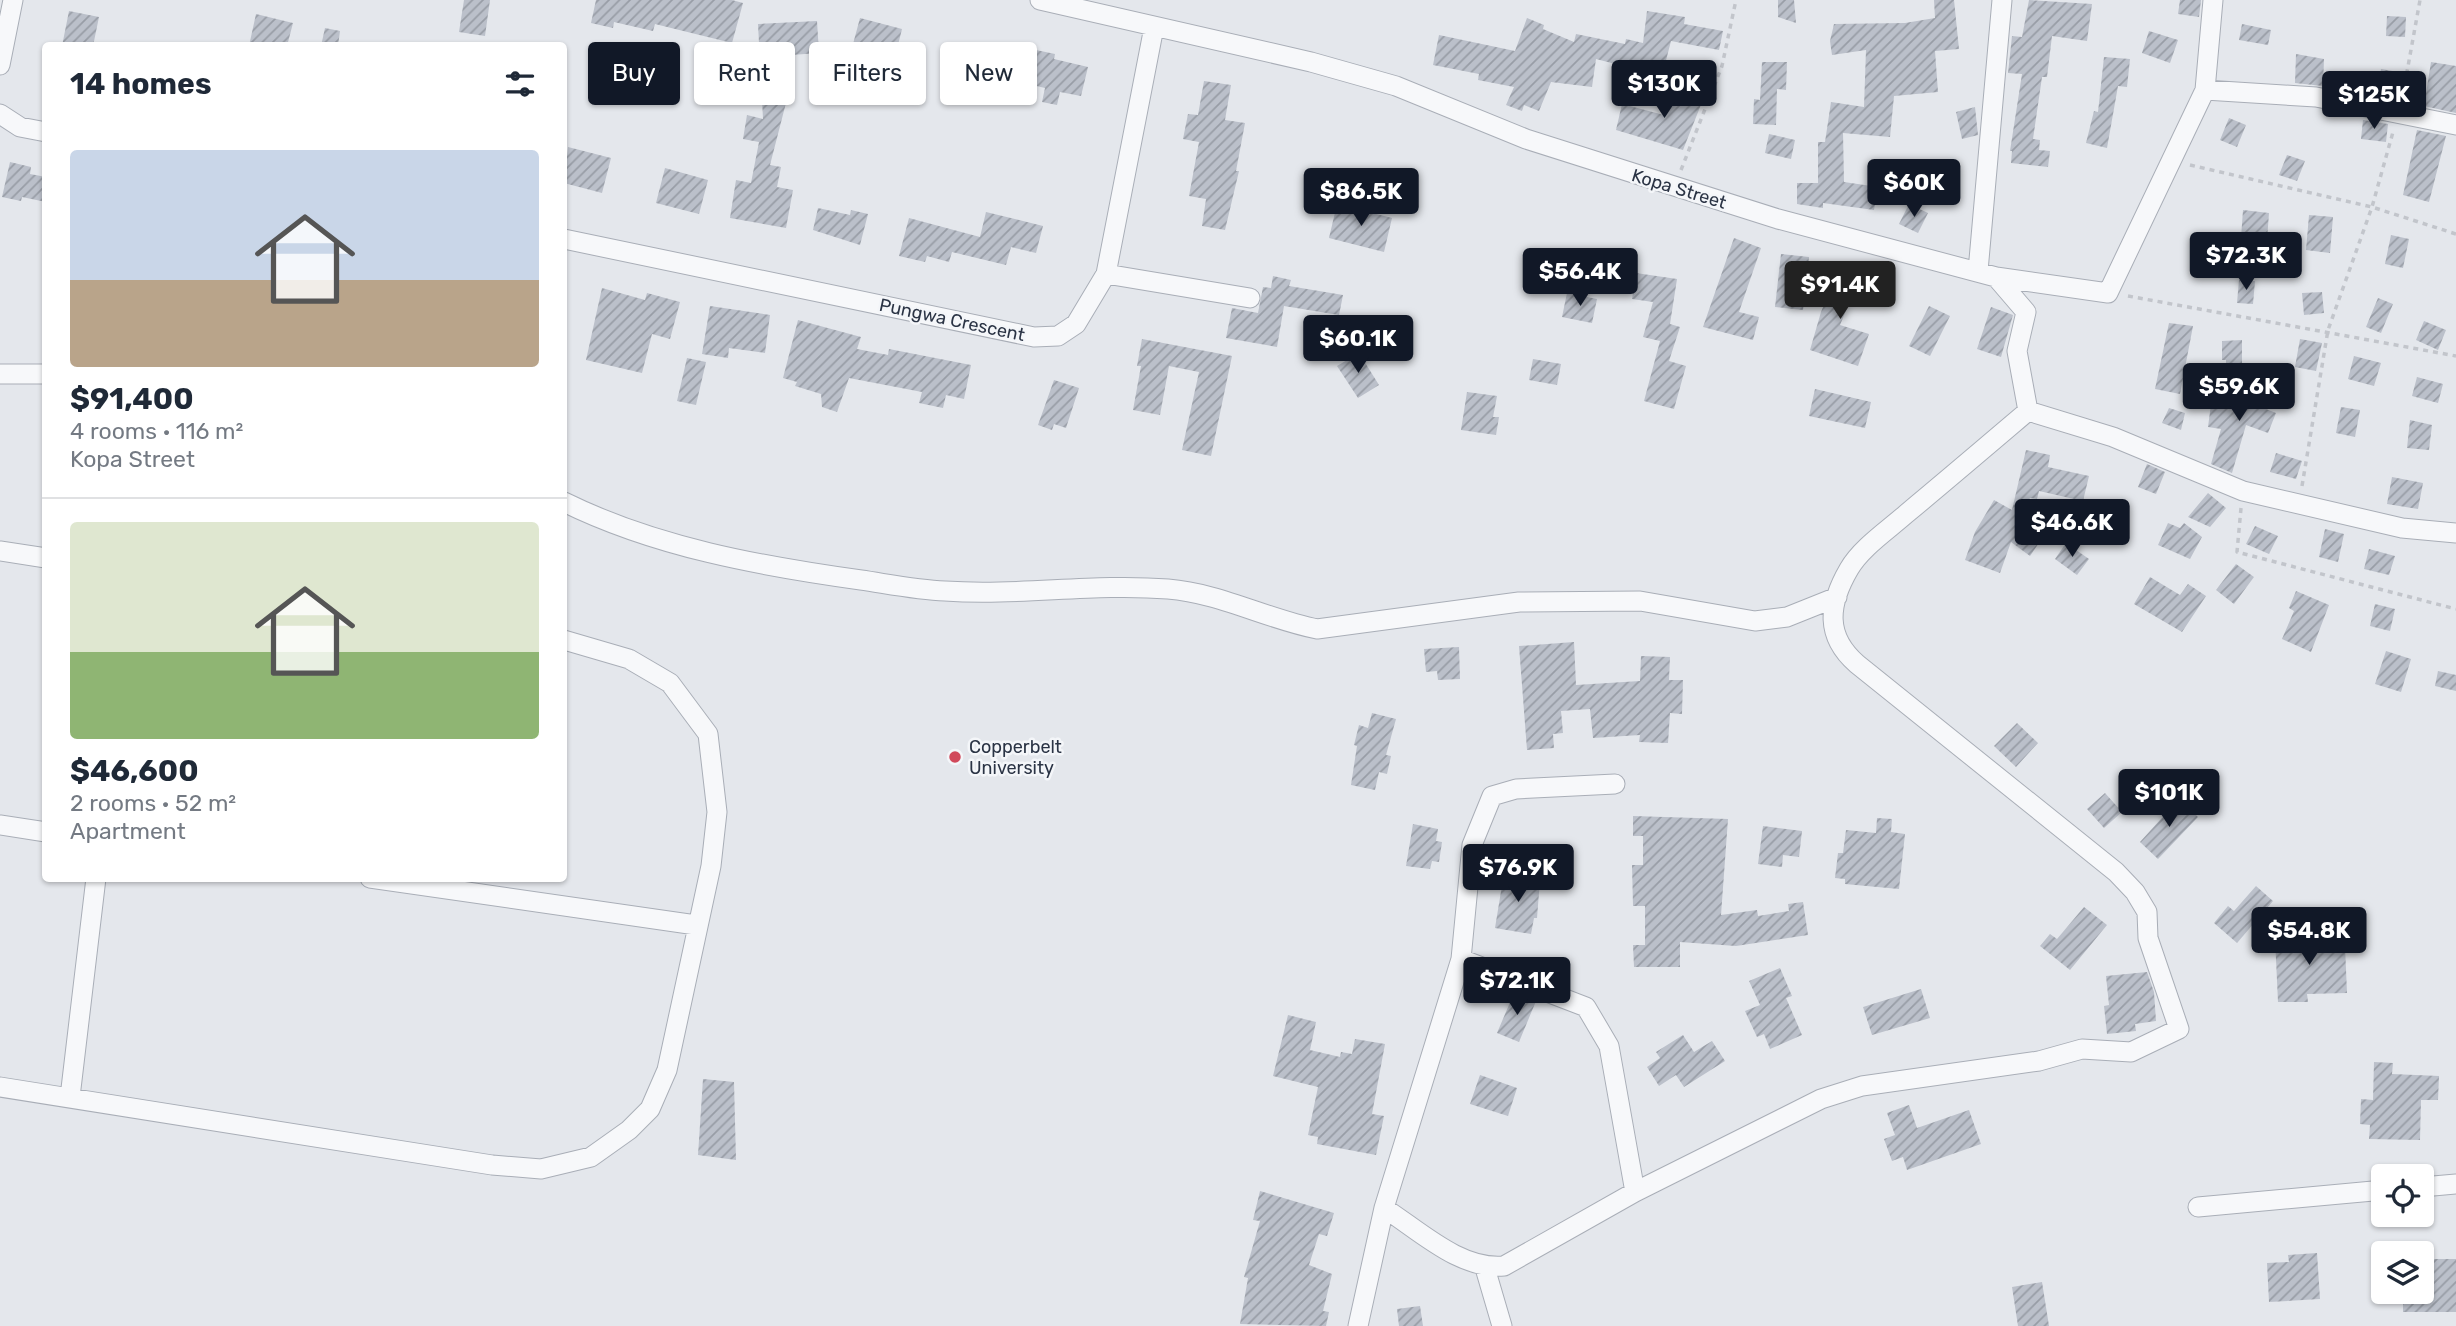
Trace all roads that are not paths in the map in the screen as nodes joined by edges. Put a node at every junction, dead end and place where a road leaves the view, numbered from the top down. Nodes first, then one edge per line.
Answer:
1 (13, 0) edge
2 (1040, 0) edge
3 (2002, 0) edge
4 (2213, 0) edge
5 (1154, 27) junction
6 (0, 65) edge
7 (2205, 90) junction
8 (0, 114) edge
9 (2456, 125) edge
10 (42, 131) edge
11 (567, 240) edge
12 (1106, 274) junction
13 (1987, 274) junction
14 (1250, 298) dead end
15 (0, 374) edge
16 (42, 374) edge
17 (2028, 411) junction
18 (567, 503) edge
19 (2456, 533) edge
20 (0, 551) edge
21 (42, 557) edge
22 (1836, 597) junction
23 (567, 641) edge
24 (1615, 784) dead end
25 (0, 825) edge
26 (42, 830) edge
27 (96, 882) edge
28 (397, 882) edge
29 (696, 925) junction
30 (1461, 960) junction
31 (0, 1087) edge
32 (70, 1097) junction
33 (2456, 1184) edge
34 (2434, 1186) edge
35 (2371, 1191) edge
36 (1635, 1192) junction
37 (2198, 1207) dead end
38 (1384, 1208) junction
39 (1485, 1268) junction
40 (1358, 1326) edge
41 (1502, 1326) edge

1 - 6 street
2 - 5 street, Kopa Street
3 - 13 street
4 - 7 street
5 - 12 street, Pungwa Crescent
5 - 13 street, Kopa Street
7 - 9 street
7 - 13 street, Kopa Street
8 - 10 street
11 - 12 street, Pungwa Crescent
12 - 14 street
13 - 17 street
15 - 16 street
17 - 19 street
17 - 22 street
18 - 22 street
20 - 21 street
22 - 36 street
23 - 29 street
24 - 30 street
25 - 26 street
27 - 32 street
28 - 29 street
29 - 32 street
30 - 36 street
30 - 38 street
31 - 32 street
33 - 34 street
35 - 37 street
36 - 39 street
38 - 39 street
38 - 40 street
39 - 41 street

